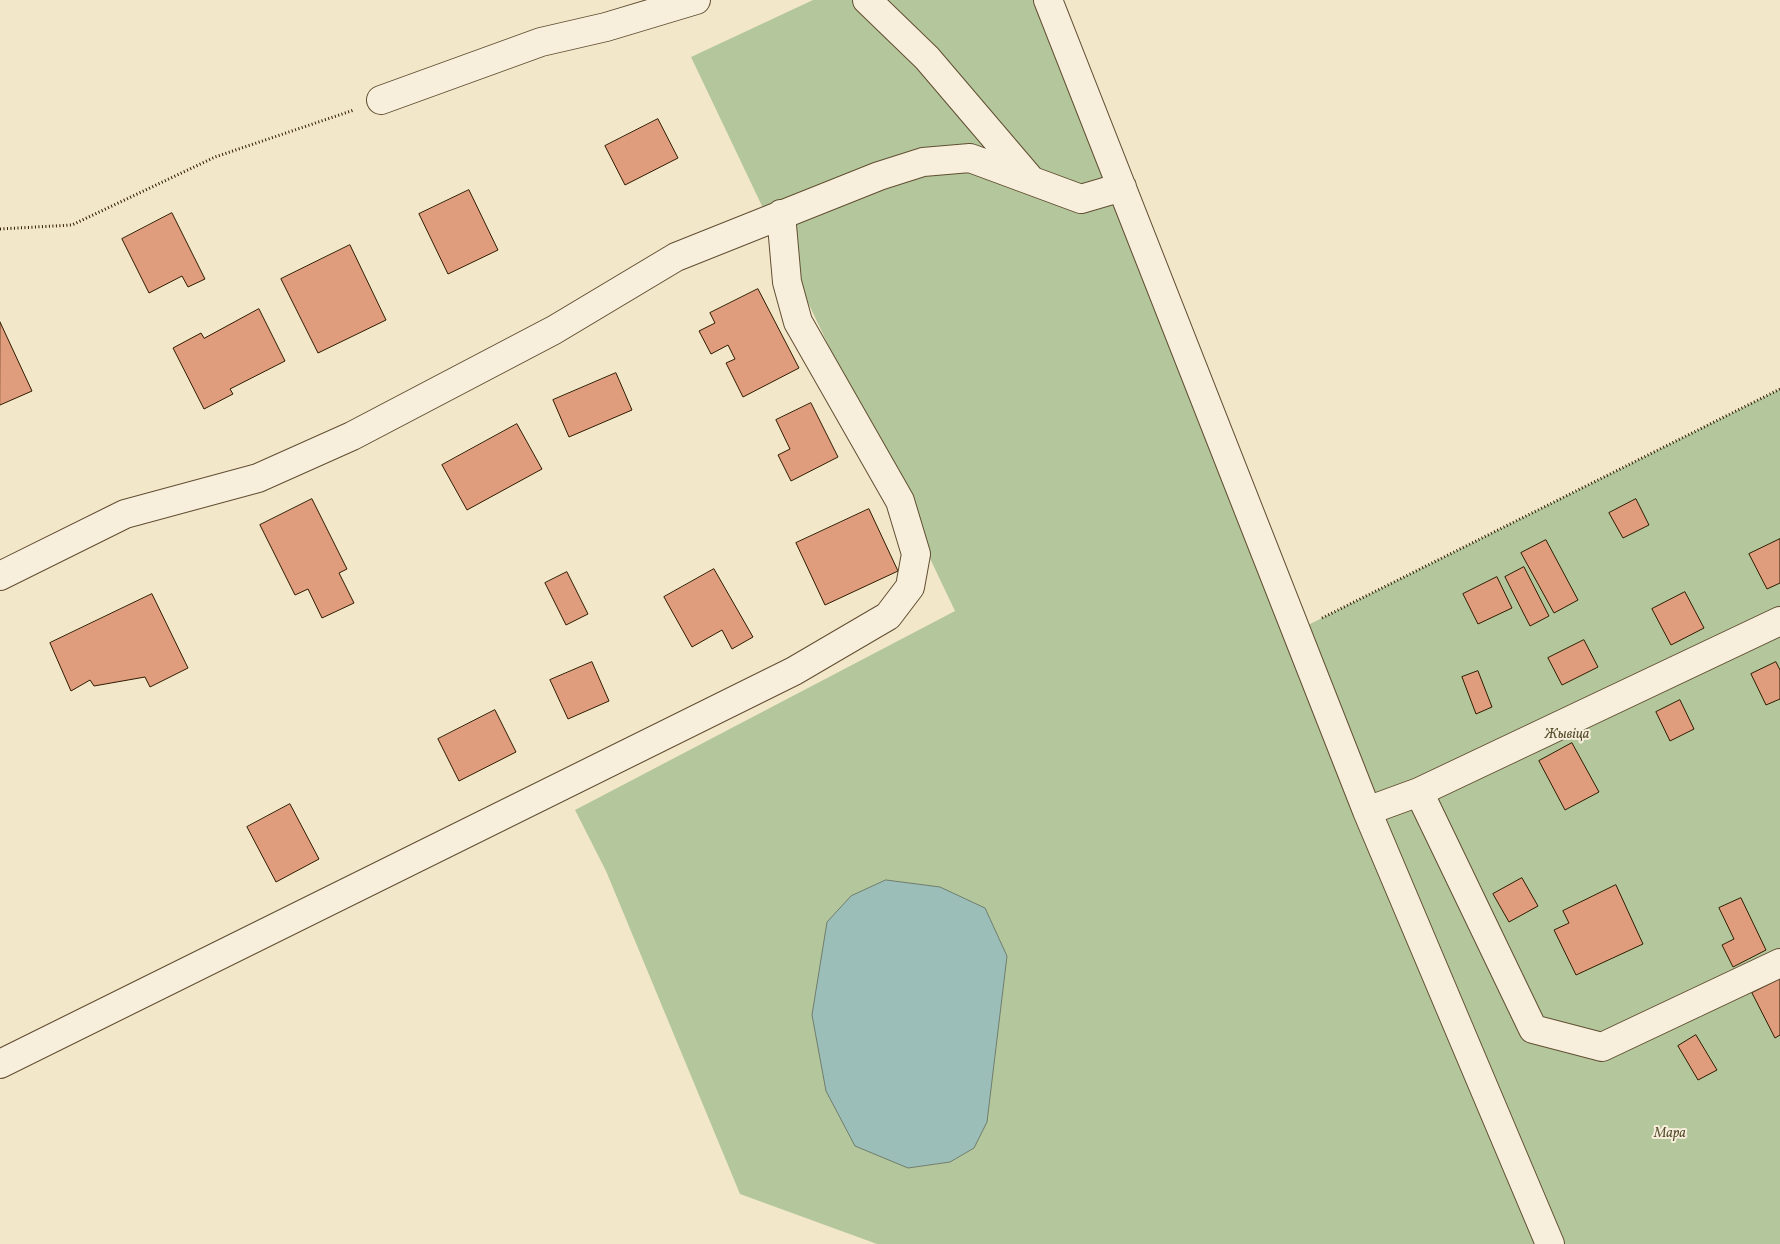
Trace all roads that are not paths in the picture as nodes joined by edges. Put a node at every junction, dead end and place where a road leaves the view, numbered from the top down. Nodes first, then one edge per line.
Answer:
1 (696, 0) edge
2 (867, 0) edge
3 (1048, 0) edge
4 (381, 100) road end
5 (1033, 183) junction
6 (1122, 187) junction
7 (781, 214) junction
8 (0, 576) edge
9 (1780, 621) edge
10 (1420, 792) junction
11 (1367, 811) junction
12 (1780, 963) edge
13 (0, 1064) edge
14 (1550, 1244) edge

1 - 4 street
2 - 5 street
3 - 6 street
5 - 6 street
5 - 7 street
6 - 11 street
7 - 8 street
7 - 13 street
9 - 10 street
10 - 11 street
10 - 12 street
11 - 14 street

